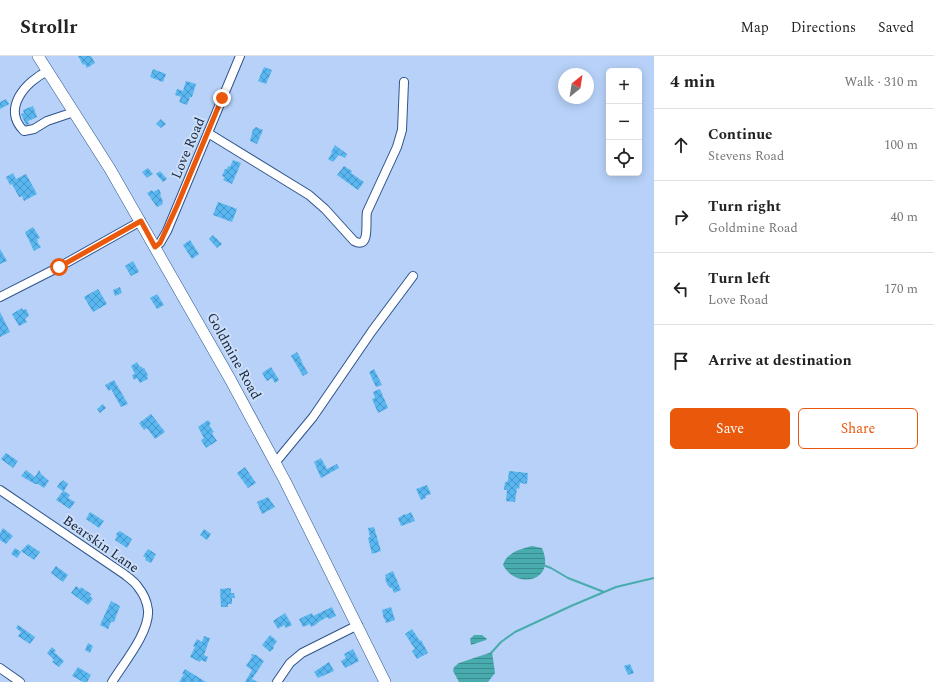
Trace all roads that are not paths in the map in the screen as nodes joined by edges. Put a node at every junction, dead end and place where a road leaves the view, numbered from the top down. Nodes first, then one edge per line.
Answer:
1 (38, 56) edge
2 (240, 56) edge
3 (48, 71) junction
4 (404, 82) dead end
5 (74, 112) junction
6 (208, 133) junction
7 (141, 221) junction
8 (155, 247) junction
9 (413, 276) dead end
10 (0, 297) edge
11 (275, 463) junction
12 (0, 490) edge
13 (358, 625) junction
14 (0, 668) edge
15 (20, 682) edge
16 (112, 682) edge
17 (277, 682) edge
18 (385, 682) edge

1 - 3 main road, Goldmine Road
2 - 6 street, Love Road
3 - 5 main road, Goldmine Road
3 - 5 street
4 - 6 street
5 - 7 main road, Goldmine Road
6 - 8 street, Love Road
7 - 8 main road, Goldmine Road
7 - 10 street
8 - 11 main road, Goldmine Road
9 - 11 street
11 - 13 main road, Goldmine Road
12 - 16 street, Bearskin Lane
13 - 17 street
13 - 18 main road, Goldmine Road
14 - 15 street

